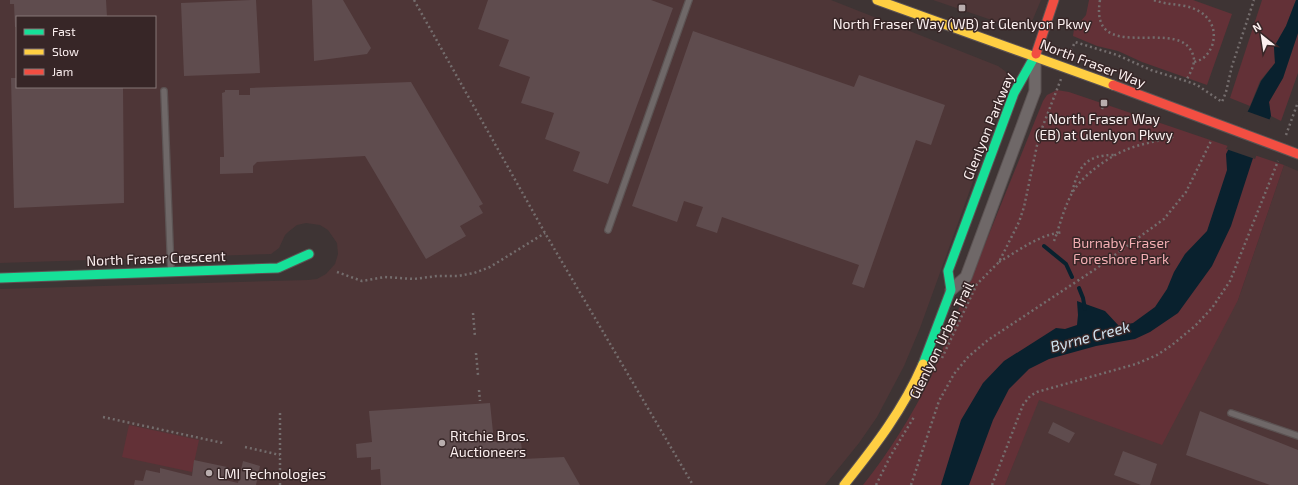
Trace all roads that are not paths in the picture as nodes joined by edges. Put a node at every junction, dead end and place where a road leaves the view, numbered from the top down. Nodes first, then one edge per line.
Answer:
1 (689, 0) edge
2 (878, 0) edge
3 (1054, 0) edge
4 (1035, 56) junction
5 (164, 91) dead end
6 (1298, 154) edge
7 (608, 230) dead end
8 (309, 254) dead end
9 (172, 272) junction
10 (0, 278) edge
11 (951, 290) junction
12 (1231, 412) dead end
13 (1298, 436) edge
14 (844, 485) edge

1 - 7 lane
2 - 4 street, North Fraser Way
3 - 4 street
4 - 6 street, North Fraser Way
4 - 11 street, Glenlyon Parkway
4 - 11 street, Glenlyon Parkway
5 - 9 lane
8 - 9 street, North Fraser Crescent
9 - 10 street, North Fraser Crescent
11 - 14 street, Glenlyon Parkway
12 - 13 lane

